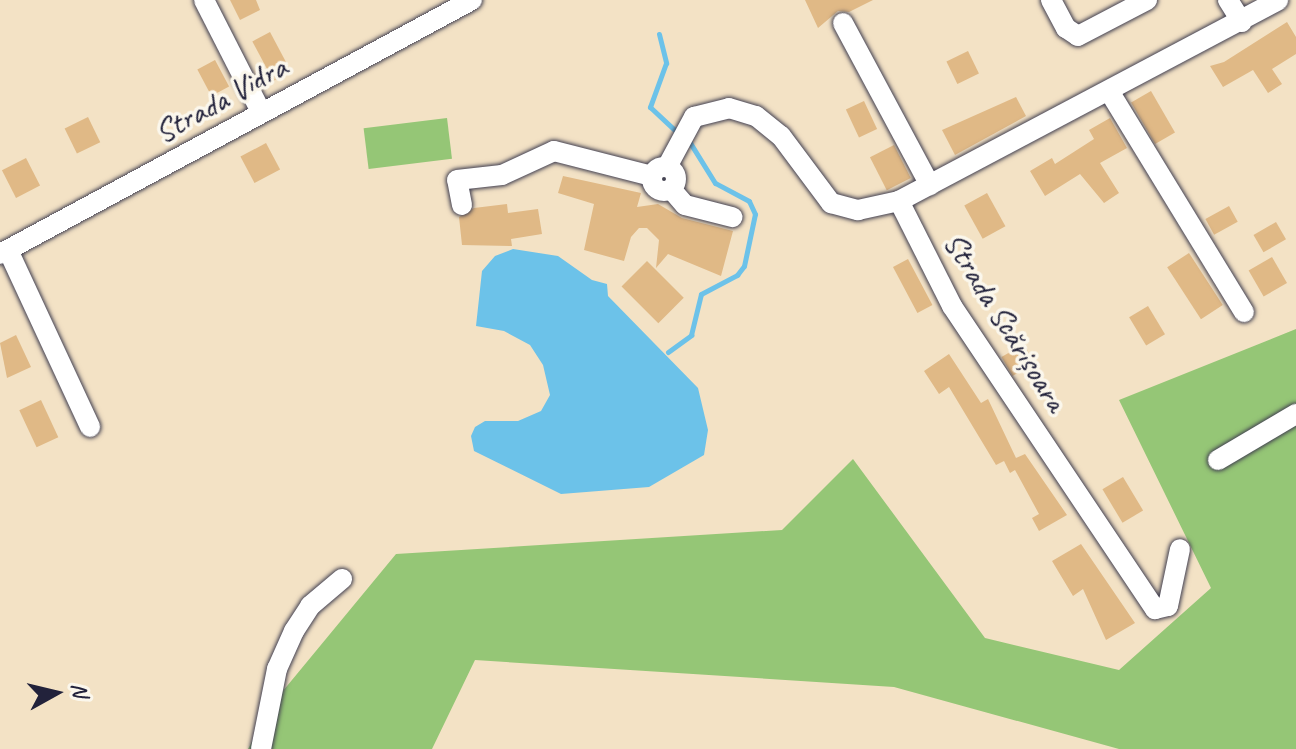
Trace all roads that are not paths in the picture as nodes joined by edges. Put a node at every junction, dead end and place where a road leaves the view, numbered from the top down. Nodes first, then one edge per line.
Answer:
1 (204, 0) edge
2 (472, 0) edge
3 (1051, 0) edge
4 (1147, 0) edge
5 (1228, 0) edge
6 (1278, 0) edge
7 (1242, 22) junction
8 (843, 23) dead end
9 (1109, 91) junction
10 (260, 110) junction
11 (660, 172) junction
12 (930, 185) junction
13 (899, 201) junction
14 (462, 205) dead end
15 (732, 217) dead end
16 (4, 252) edge
17 (1244, 312) dead end
18 (1296, 414) edge
19 (90, 427) dead end
20 (1218, 460) dead end
21 (1180, 549) dead end
22 (342, 579) dead end
23 (261, 749) edge

1 - 10 street
2 - 10 street, Strada Vidra
3 - 4 street
5 - 7 street
6 - 7 street
7 - 9 street
8 - 12 street
9 - 12 street
9 - 17 street
10 - 16 street, Strada Vidra
11 - 13 street
11 - 14 street
11 - 15 street
12 - 13 street
13 - 21 street, Strada Scărișoara
16 - 19 street
18 - 20 street
22 - 23 street

